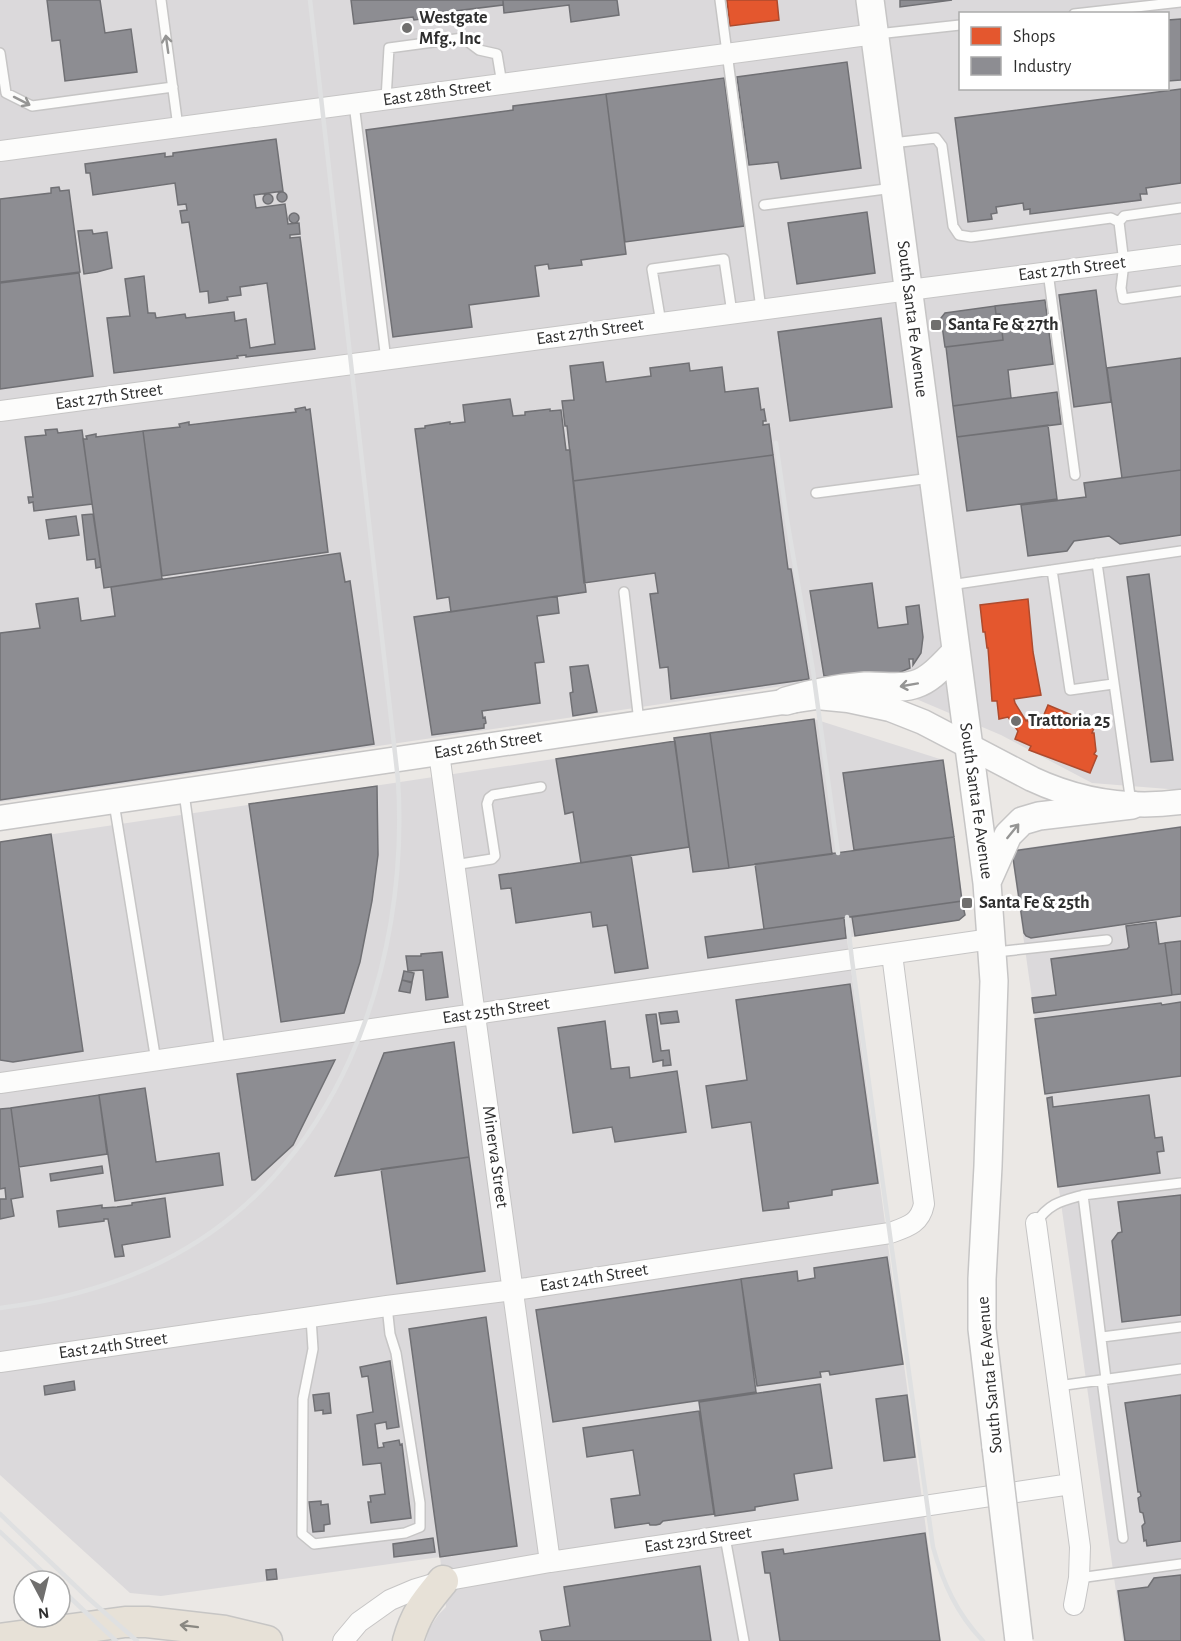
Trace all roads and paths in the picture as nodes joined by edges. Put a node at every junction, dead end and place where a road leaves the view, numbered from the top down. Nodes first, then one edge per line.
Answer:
1 (161, 0) edge
2 (720, 0) edge
3 (870, 0) edge
4 (1181, 2) edge
5 (1092, 12) edge
6 (959, 25) edge
7 (875, 34) junction
8 (0, 53) edge
9 (727, 53) junction
10 (502, 84) junction
11 (173, 87) junction
12 (386, 100) junction
13 (354, 104) junction
14 (178, 127) junction
15 (889, 143) junction
16 (0, 151) edge
17 (895, 187) junction
18 (764, 205) dead end
19 (1181, 207) edge
20 (1119, 222) junction
21 (1181, 255) edge
22 (1124, 263) junction
23 (1048, 272) junction
24 (909, 290) junction
25 (1181, 291) edge
26 (761, 309) junction
27 (732, 313) junction
28 (660, 323) junction
29 (386, 360) junction
30 (0, 411) edge
31 (1076, 475) dead end
32 (933, 478) junction
33 (816, 493) dead end
34 (1181, 551) edge
35 (1098, 563) junction
36 (1052, 570) junction
37 (947, 586) junction
38 (624, 592) dead end
39 (956, 652) junction
40 (1113, 684) junction
41 (786, 700) junction
42 (639, 722) junction
43 (968, 746) junction
44 (439, 753) junction
45 (541, 787) dead end
46 (183, 790) junction
47 (114, 801) junction
48 (1181, 802) edge
49 (1132, 805) junction
50 (0, 818) edge
51 (454, 865) junction
52 (987, 883) junction
53 (1107, 940) dead end
54 (992, 946) junction
55 (892, 954) junction
56 (475, 1014) junction
57 (220, 1052) junction
58 (156, 1061) junction
59 (0, 1083) edge
60 (1181, 1183) edge
61 (1083, 1195) junction
62 (1036, 1223) joint
63 (513, 1290) junction
64 (387, 1306) junction
65 (311, 1318) junction
66 (1181, 1327) edge
67 (1102, 1337) junction
68 (0, 1362) edge
69 (1181, 1369) edge
70 (1104, 1380) junction
71 (1058, 1386) junction
72 (1071, 1484) junction
73 (725, 1537) junction
74 (1122, 1538) dead end
75 (550, 1562) junction
76 (1181, 1564) edge
77 (1079, 1578) junction
78 (443, 1581) junction
79 (1074, 1605) dead end
80 (0, 1639) edge
81 (267, 1641) edge
82 (343, 1641) edge
83 (408, 1641) edge
84 (744, 1641) edge
85 (1019, 1641) edge

11 -> 1 lane
2 - 9 lane
3 - 7 main road, South Santa Fe Avenue
4 - 5 lane
6 - 7 lane
7 - 9 street, East 28th Street
7 - 15 main road, South Santa Fe Avenue
8 -> 11 lane
9 - 10 street, East 28th Street
9 - 26 lane
10 - 12 street, East 28th Street
10 - 12 lane
11 - 14 lane
12 - 13 street, East 28th Street
13 - 14 street, East 28th Street
13 - 29 lane
14 - 16 street, East 28th Street
15 - 17 main road, South Santa Fe Avenue
15 - 20 lane
17 - 18 lane
17 - 24 main road, South Santa Fe Avenue
19 - 20 lane
20 - 22 lane
21 - 22 street, East 27th Street
22 - 23 street, East 27th Street
22 - 25 lane
23 - 24 street, East 27th Street
23 - 31 lane
24 - 26 street, East 27th Street
24 - 32 main road, South Santa Fe Avenue
26 - 27 street, East 27th Street
27 - 28 street, East 27th Street
27 - 28 lane
28 - 29 street, East 27th Street
29 - 30 street, East 27th Street
32 - 33 lane
32 - 37 main road, South Santa Fe Avenue
34 - 35 lane
35 - 36 lane
35 - 40 lane
36 - 37 lane
36 - 40 lane
37 - 39 main road, South Santa Fe Avenue
38 - 42 lane
39 -> 41 main road
39 - 43 main road, South Santa Fe Avenue
40 - 49 lane
41 - 42 street, East 26th Street
41 - 43 street, East 26th Street
42 - 44 street, East 26th Street
43 - 49 street
43 - 52 main road, South Santa Fe Avenue
44 - 46 street, East 26th Street
44 - 51 street, Minerva Street
45 - 51 lane
46 - 47 street, East 26th Street
46 - 57 lane
47 - 50 street, East 26th Street
47 - 58 lane
48 - 49 street
52 -> 49 main road
51 - 56 street, Minerva Street
52 - 54 main road, South Santa Fe Avenue
53 - 54 lane
54 - 55 street, East 25th Street
54 - 85 main road, South Santa Fe Avenue, bridge
55 - 56 street, East 25th Street
55 - 63 street, East 24th Street
56 - 57 street, East 25th Street
56 - 63 street, Minerva Street
57 - 58 street, East 25th Street
58 - 59 street, East 25th Street
60 - 61 lane
61 - 62 lane
61 - 67 lane
62 - 71 street
63 - 64 street, East 24th Street
63 - 75 street, Minerva Street
64 - 65 street, East 24th Street
64 - 65 lane
65 - 68 street, East 24th Street
66 - 67 lane
67 - 70 lane
69 - 70 lane
70 - 71 lane
70 - 74 lane
71 - 72 street
72 - 73 street, East 23rd Street
72 - 77 street
73 - 75 street, East 23rd Street
73 - 84 lane
75 - 78 street, East 23rd Street
76 - 77 lane
77 - 79 street
78 - 82 street, East 23rd Street
78 - 83 main road
81 -> 80 main road

